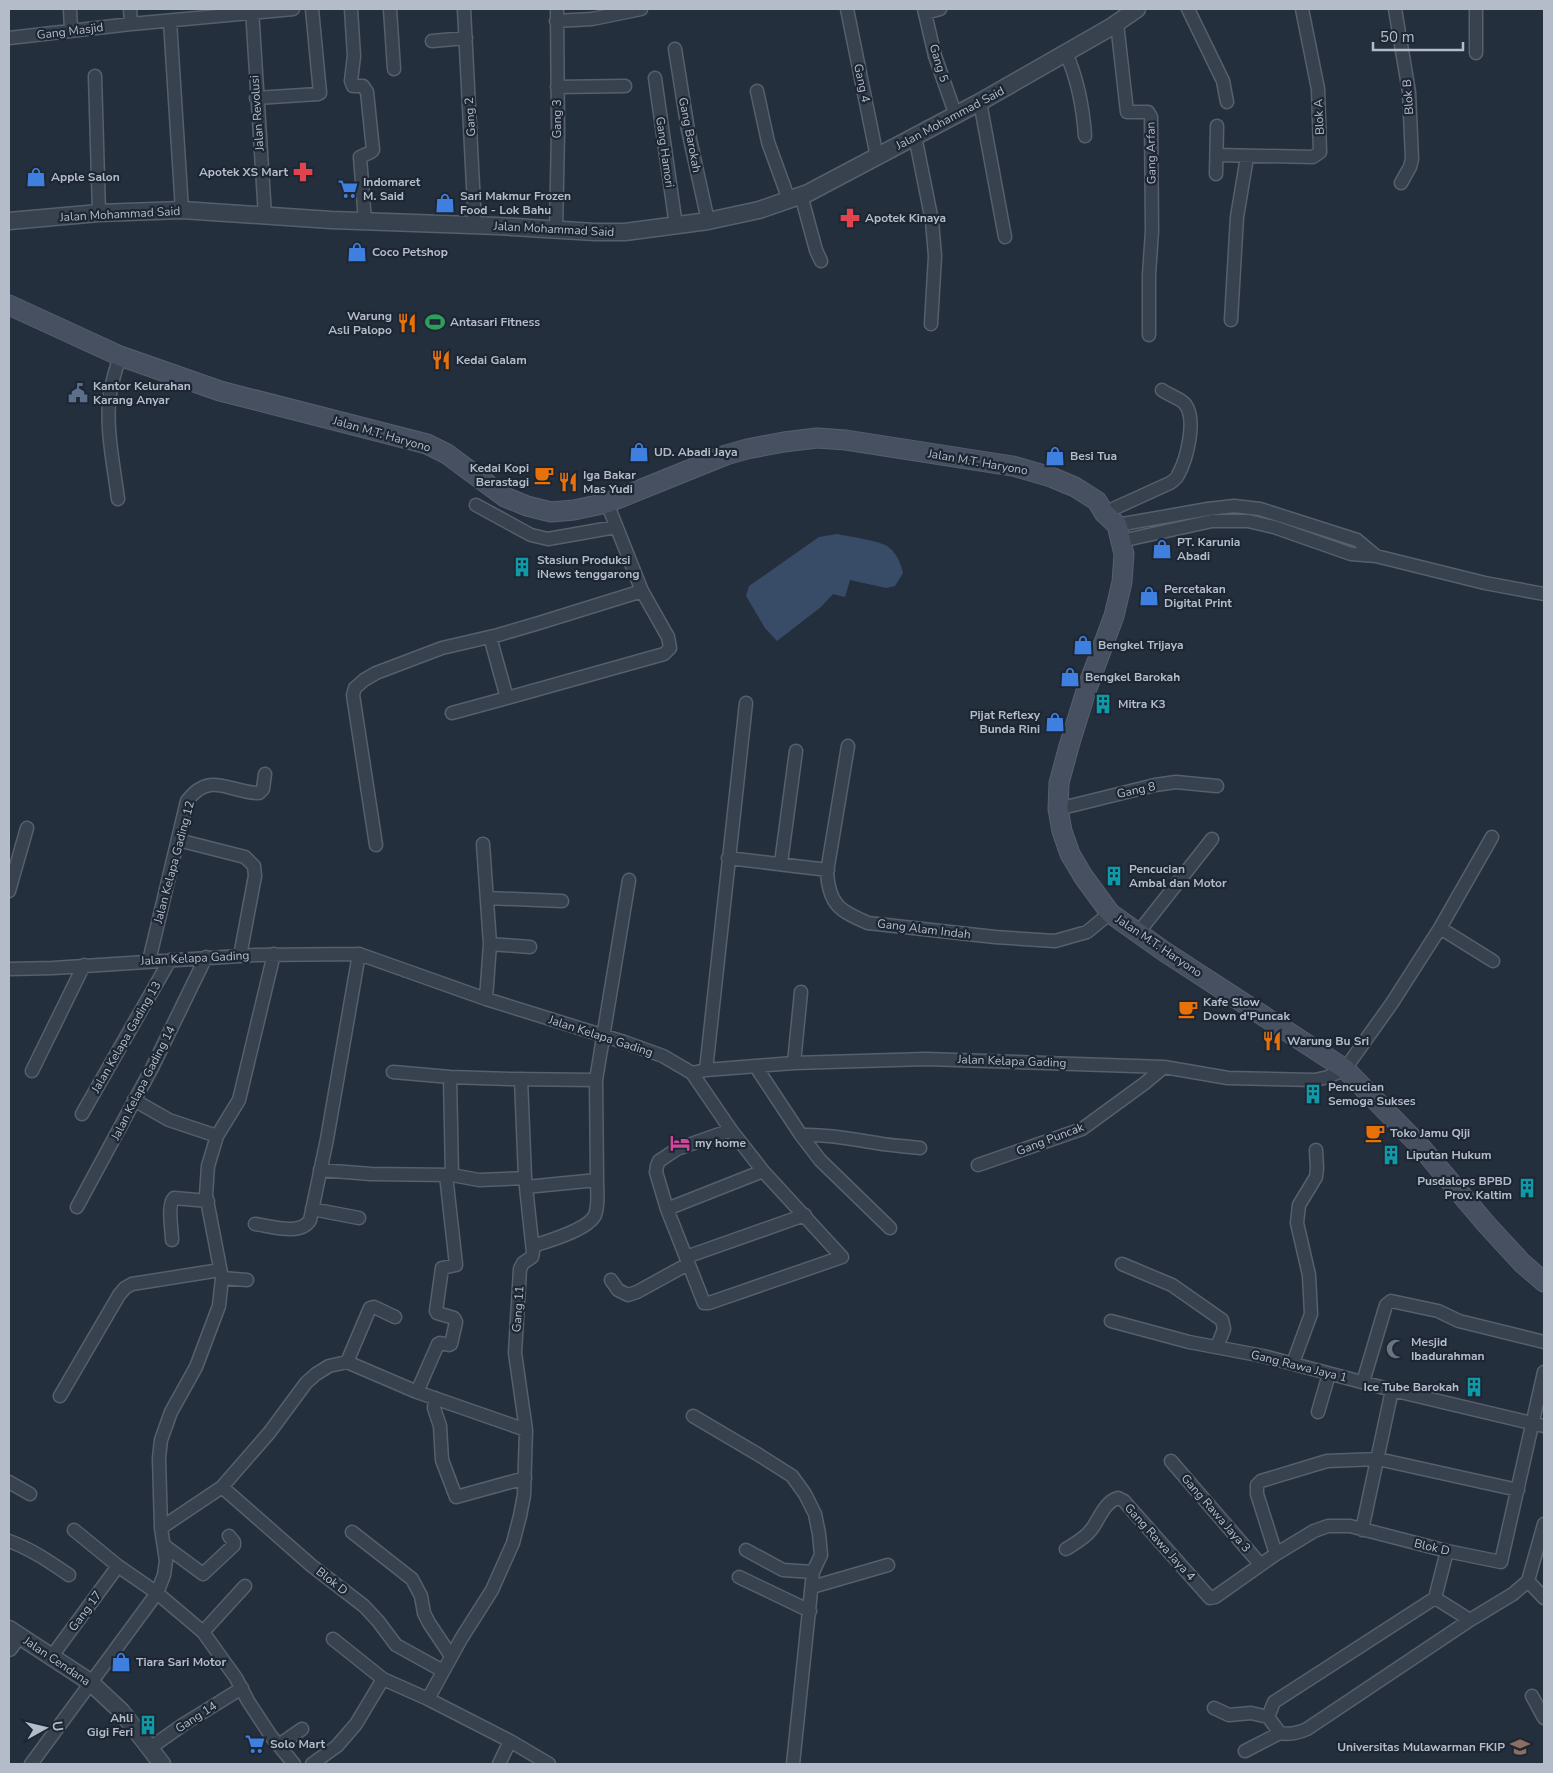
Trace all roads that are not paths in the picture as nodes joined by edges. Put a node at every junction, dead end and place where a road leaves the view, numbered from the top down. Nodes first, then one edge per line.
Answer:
1 (70, 9) edge
2 (130, 9) edge
3 (293, 9) edge
4 (312, 9) edge
5 (351, 9) edge
6 (390, 9) edge
7 (464, 9) edge
8 (642, 9) edge
9 (847, 9) edge
10 (940, 9) edge
11 (1137, 9) edge
12 (1188, 9) edge
13 (1302, 9) edge
14 (1395, 9) edge
15 (1476, 9) edge
16 (252, 11) edge
17 (924, 11) edge
18 (556, 15) edge
19 (170, 22) junction
20 (1117, 23) junction
21 (131, 24) junction
22 (72, 31) junction
23 (9, 38) edge
24 (466, 38) junction
25 (432, 41) dead end
26 (675, 49) dead end
27 (1066, 53) junction
28 (1476, 54) dead end
29 (394, 69) dead end
30 (95, 76) dead end
31 (655, 78) dead end
32 (625, 86) dead end
33 (557, 87) junction
34 (757, 90) dead end
35 (256, 98) junction
36 (980, 102) junction
37 (1227, 102) dead end
38 (956, 116) junction
39 (1217, 126) dead end
40 (915, 136) junction
41 (1085, 136) dead end
42 (1217, 155) junction
43 (1247, 156) junction
44 (877, 157) junction
45 (1216, 174) dead end
46 (1401, 183) dead end
47 (795, 198) junction
48 (182, 210) junction
49 (99, 213) junction
50 (264, 216) junction
51 (9, 221) edge
52 (365, 221) junction
53 (708, 221) junction
54 (474, 225) junction
55 (676, 226) junction
56 (556, 230) junction
57 (1005, 237) dead end
58 (821, 261) dead end
59 (9, 305) edge
60 (1231, 320) dead end
61 (931, 324) dead end
62 (1148, 335) dead end
63 (120, 356) junction
64 (1162, 390) dead end
65 (118, 499) dead end
66 (607, 503) junction
67 (476, 505) dead end
68 (1114, 526) junction
69 (616, 527) junction
70 (642, 591) junction
71 (1544, 594) edge
72 (490, 637) junction
73 (507, 698) junction
74 (746, 703) dead end
75 (452, 713) dead end
76 (848, 746) dead end
77 (796, 751) dead end
78 (265, 774) dead end
79 (1216, 786) dead end
80 (1058, 809) junction
81 (27, 828) dead end
82 (1492, 837) dead end
83 (1212, 839) dead end
84 (178, 840) junction
85 (376, 844) dead end
86 (483, 844) dead end
87 (728, 858) junction
88 (781, 863) junction
89 (828, 870) junction
90 (629, 880) dead end
91 (9, 891) edge
92 (487, 898) junction
93 (562, 901) dead end
94 (1110, 913) junction
95 (1440, 928) junction
96 (1138, 933) junction
97 (490, 944) junction
98 (530, 947) dead end
99 (274, 954) junction
100 (359, 954) junction
101 (240, 956) junction
102 (206, 957) junction
103 (170, 960) junction
104 (149, 961) junction
105 (1493, 961) dead end
106 (84, 966) junction
107 (9, 969) edge
108 (801, 992) dead end
109 (486, 999) junction
110 (603, 1036) junction
111 (794, 1063) junction
112 (756, 1067) junction
113 (1164, 1067) junction
114 (1345, 1068) junction
115 (706, 1070) junction
116 (32, 1071) dead end
117 (393, 1072) dead end
118 (692, 1073) junction
119 (450, 1077) junction
120 (521, 1079) junction
121 (596, 1080) junction
122 (134, 1100) junction
123 (82, 1114) dead end
124 (731, 1130) junction
125 (801, 1135) junction
126 (217, 1136) junction
127 (920, 1148) dead end
128 (1316, 1150) dead end
129 (978, 1165) dead end
130 (320, 1170) junction
131 (763, 1171) junction
132 (449, 1175) junction
133 (597, 1180) junction
134 (525, 1182) junction
135 (208, 1201) junction
136 (78, 1207) dead end
137 (312, 1209) junction
138 (667, 1209) junction
139 (805, 1215) junction
140 (359, 1218) dead end
141 (255, 1224) dead end
142 (890, 1228) dead end
143 (172, 1240) dead end
144 (533, 1246) junction
145 (687, 1261) junction
146 (1122, 1264) dead end
147 (221, 1274) junction
148 (247, 1280) dead end
149 (611, 1280) dead end
150 (1544, 1282) edge
151 (395, 1317) dead end
152 (1111, 1321) dead end
153 (1544, 1342) edge
154 (1217, 1347) junction
155 (347, 1362) junction
156 (1293, 1363) junction
157 (1544, 1372) edge
158 (1329, 1374) junction
159 (1363, 1382) junction
160 (1392, 1390) junction
161 (417, 1392) junction
162 (60, 1396) dead end
163 (435, 1398) junction
164 (1318, 1412) dead end
165 (693, 1416) dead end
166 (1532, 1423) junction
167 (1544, 1426) edge
168 (526, 1430) junction
169 (1378, 1459) junction
170 (1171, 1461) dead end
171 (524, 1478) junction
172 (9, 1482) edge
173 (222, 1487) junction
174 (1518, 1490) junction
175 (30, 1494) dead end
176 (1544, 1524) edge
177 (161, 1528) junction
178 (74, 1530) dead end
179 (1362, 1530) junction
180 (352, 1532) dead end
181 (230, 1536) dead end
182 (9, 1542) edge
183 (165, 1546) junction
184 (746, 1550) dead end
185 (1066, 1550) dead end
186 (1447, 1550) junction
187 (1276, 1554) junction
188 (1260, 1564) junction
189 (888, 1565) dead end
190 (118, 1566) junction
191 (813, 1572) junction
192 (69, 1575) dead end
193 (739, 1577) dead end
194 (1528, 1582) junction
195 (245, 1586) dead end
196 (812, 1587) junction
197 (157, 1593) junction
198 (1210, 1598) joint
199 (1435, 1598) junction
200 (1544, 1598) edge
201 (810, 1611) junction
202 (1470, 1620) junction
203 (203, 1632) junction
204 (12, 1638) edge
205 (333, 1638) dead end
206 (52, 1656) junction
207 (451, 1656) junction
208 (443, 1671) junction
209 (382, 1679) junction
210 (90, 1682) junction
211 (242, 1688) junction
212 (1532, 1696) dead end
213 (428, 1699) junction
214 (1214, 1708) dead end
215 (1268, 1717) junction
216 (1544, 1718) edge
217 (302, 1729) dead end
218 (1280, 1733) junction
219 (510, 1741) junction
220 (279, 1746) junction
221 (150, 1748) junction
222 (1245, 1751) dead end
223 (31, 1764) edge
224 (162, 1764) edge
225 (294, 1764) edge
226 (312, 1764) edge
227 (499, 1764) edge
228 (549, 1764) edge
229 (793, 1764) edge

1 - 22 street
2 - 21 street
3 - 16 street, Gang Masjid
4 - 35 street
5 - 52 street
6 - 29 street
7 - 24 street, Gang 2
8 - 18 street
9 - 44 street, Gang 4
10 - 17 street
11 - 20 street, Jalan Mohammad Said
12 - 37 street
13 - 43 street, Blok A
14 - 46 street, Blok B
15 - 28 street
16 - 19 street, Gang Masjid
16 - 35 street, Jalan Revolusi
17 - 38 street, Gang 5
18 - 33 street, Gang 3
19 - 21 street, Gang Masjid
19 - 48 street
20 - 27 street, Jalan Mohammad Said
20 - 62 street, Gang Arfan
21 - 22 street, Gang Masjid
22 - 23 street, Gang Masjid
24 - 25 street
24 - 54 street, Gang 2
26 - 53 street, Gang Barokah
27 - 36 street, Jalan Mohammad Said
27 - 41 street
30 - 49 street
31 - 55 street, Gang Hamori
32 - 33 street
33 - 56 street, Gang 3
34 - 47 street
35 - 50 street, Jalan Revolusi
36 - 38 street, Jalan Mohammad Said
36 - 57 street
38 - 40 street, Jalan Mohammad Said
39 - 42 street
40 - 44 street, Jalan Mohammad Said
40 - 61 street
42 - 43 street, Blok A
42 - 45 street
43 - 60 street
44 - 47 street, Jalan Mohammad Said
47 - 53 street, Jalan Mohammad Said
47 - 58 street
48 - 49 street, Jalan Mohammad Said
48 - 50 street, Jalan Mohammad Said
49 - 51 street, Jalan Mohammad Said
50 - 52 street, Jalan Mohammad Said
52 - 54 street, Jalan Mohammad Said
53 - 55 street, Jalan Mohammad Said
54 - 56 street, Jalan Mohammad Said
55 - 56 street, Jalan Mohammad Said
59 - 63 main road, Jalan M.T. Haryono
63 - 65 street
63 - 66 main road, Jalan M.T. Haryono
64 - 68 street
66 - 68 main road, Jalan M.T. Haryono
66 - 69 street
67 - 69 street
68 - 71 street
68 - 80 main road, Jalan M.T. Haryono
69 - 70 street
70 - 72 street
70 - 73 street
72 - 73 street
72 - 85 street
73 - 75 street
74 - 87 street
76 - 89 street, Gang Alam Indah
77 - 88 street
78 - 84 street, Jalan Kelapa Gading 12
79 - 80 street, Gang 8
80 - 94 main road, Jalan M.T. Haryono
81 - 91 street
82 - 95 street
83 - 96 street
84 - 101 street
84 - 104 street, Jalan Kelapa Gading 12
86 - 92 street
87 - 88 street
87 - 115 street
88 - 89 street
89 - 94 street, Gang Alam Indah
90 - 110 street
92 - 93 street
92 - 97 street
94 - 96 main road, Jalan M.T. Haryono
95 - 105 street
95 - 114 street
96 - 114 main road, Jalan M.T. Haryono
97 - 98 street
97 - 109 street
99 - 100 street, Jalan Kelapa Gading
99 - 101 street, Jalan Kelapa Gading
99 - 126 street
100 - 109 street, Jalan Kelapa Gading
100 - 130 street
101 - 102 street, Jalan Kelapa Gading
102 - 103 street, Jalan Kelapa Gading
102 - 122 street, Jalan Kelapa Gading 14
103 - 104 street, Jalan Kelapa Gading
103 - 123 street, Jalan Kelapa Gading 13
104 - 106 street, Jalan Kelapa Gading
106 - 107 street, Jalan Kelapa Gading
106 - 116 street
108 - 111 street
109 - 110 street, Jalan Kelapa Gading
110 - 118 street, Jalan Kelapa Gading
110 - 121 street
111 - 112 street, Jalan Kelapa Gading
111 - 113 street, Jalan Kelapa Gading
112 - 115 street, Jalan Kelapa Gading
112 - 125 street
113 - 114 street, Jalan Kelapa Gading
113 - 129 street, Gang Puncak
114 - 150 main road, Jalan M.T. Haryono
115 - 118 street, Jalan Kelapa Gading
117 - 119 street
118 - 124 street
119 - 120 street
119 - 132 street
120 - 121 street
120 - 134 street
121 - 133 street
122 - 126 street
122 - 136 street, Jalan Kelapa Gading 14
124 - 131 street
124 - 138 street
125 - 127 street
125 - 142 street
126 - 135 street
128 - 156 street
130 - 132 street
130 - 137 street
131 - 138 street
131 - 139 street
132 - 134 street
132 - 161 street
133 - 134 street
133 - 144 street
134 - 144 street
135 - 143 street
135 - 147 street
137 - 140 street
137 - 141 street
138 - 145 street
139 - 145 street
139 - 145 street
144 - 168 street, Gang 11
145 - 149 street
146 - 154 street
147 - 148 street
147 - 162 street
147 - 177 street
151 - 155 street
152 - 154 street, Gang Rawa Jaya 1
153 - 159 street
154 - 156 street, Gang Rawa Jaya 1
155 - 161 street
155 - 173 street
156 - 158 street, Gang Rawa Jaya 1
157 - 166 street
158 - 159 street, Gang Rawa Jaya 1
158 - 164 street
159 - 160 street, Gang Rawa Jaya 1
160 - 166 street, Gang Rawa Jaya 1
160 - 169 street
161 - 163 street
163 - 168 street
163 - 171 street
165 - 191 street
166 - 167 street, Gang Rawa Jaya 1
166 - 174 street
168 - 171 street, Gang 11
169 - 174 street
169 - 179 street
169 - 187 street
170 - 188 street, Gang Rawa Jaya 3
171 - 207 street, Gang 11
172 - 175 street
173 - 177 street
173 - 208 street, Blok D
174 - 186 street, Blok D
176 - 194 street
177 - 183 street
178 - 190 street
179 - 186 street, Blok D
179 - 187 street, Blok D
180 - 207 street
181 - 183 street
182 - 192 street
183 - 197 street
184 - 191 street
185 - 198 street, Gang Rawa Jaya 4
186 - 199 street
187 - 188 street, Blok D
188 - 198 street, Blok D
189 - 196 street
190 - 197 street
190 - 206 street, Gang 17
191 - 196 street
193 - 201 street
194 - 200 street
194 - 202 street
195 - 203 street
196 - 201 street
197 - 203 street
197 - 210 street
199 - 202 street
199 - 215 street
201 - 229 street
202 - 218 street
203 - 211 street
204 - 206 street, Jalan Cendana
205 - 209 street
206 - 210 street, Jalan Cendana
207 - 208 street, Gang 11
208 - 213 street, Gang 11
209 - 213 street
209 - 226 street
210 - 221 street, Jalan Cendana
210 - 223 street
211 - 220 street
211 - 221 street, Gang 14
212 - 216 street
213 - 219 street
214 - 215 street
215 - 218 street
217 - 220 street
218 - 222 street
219 - 227 street
219 - 228 street
220 - 225 street
221 - 224 street, Jalan Cendana

